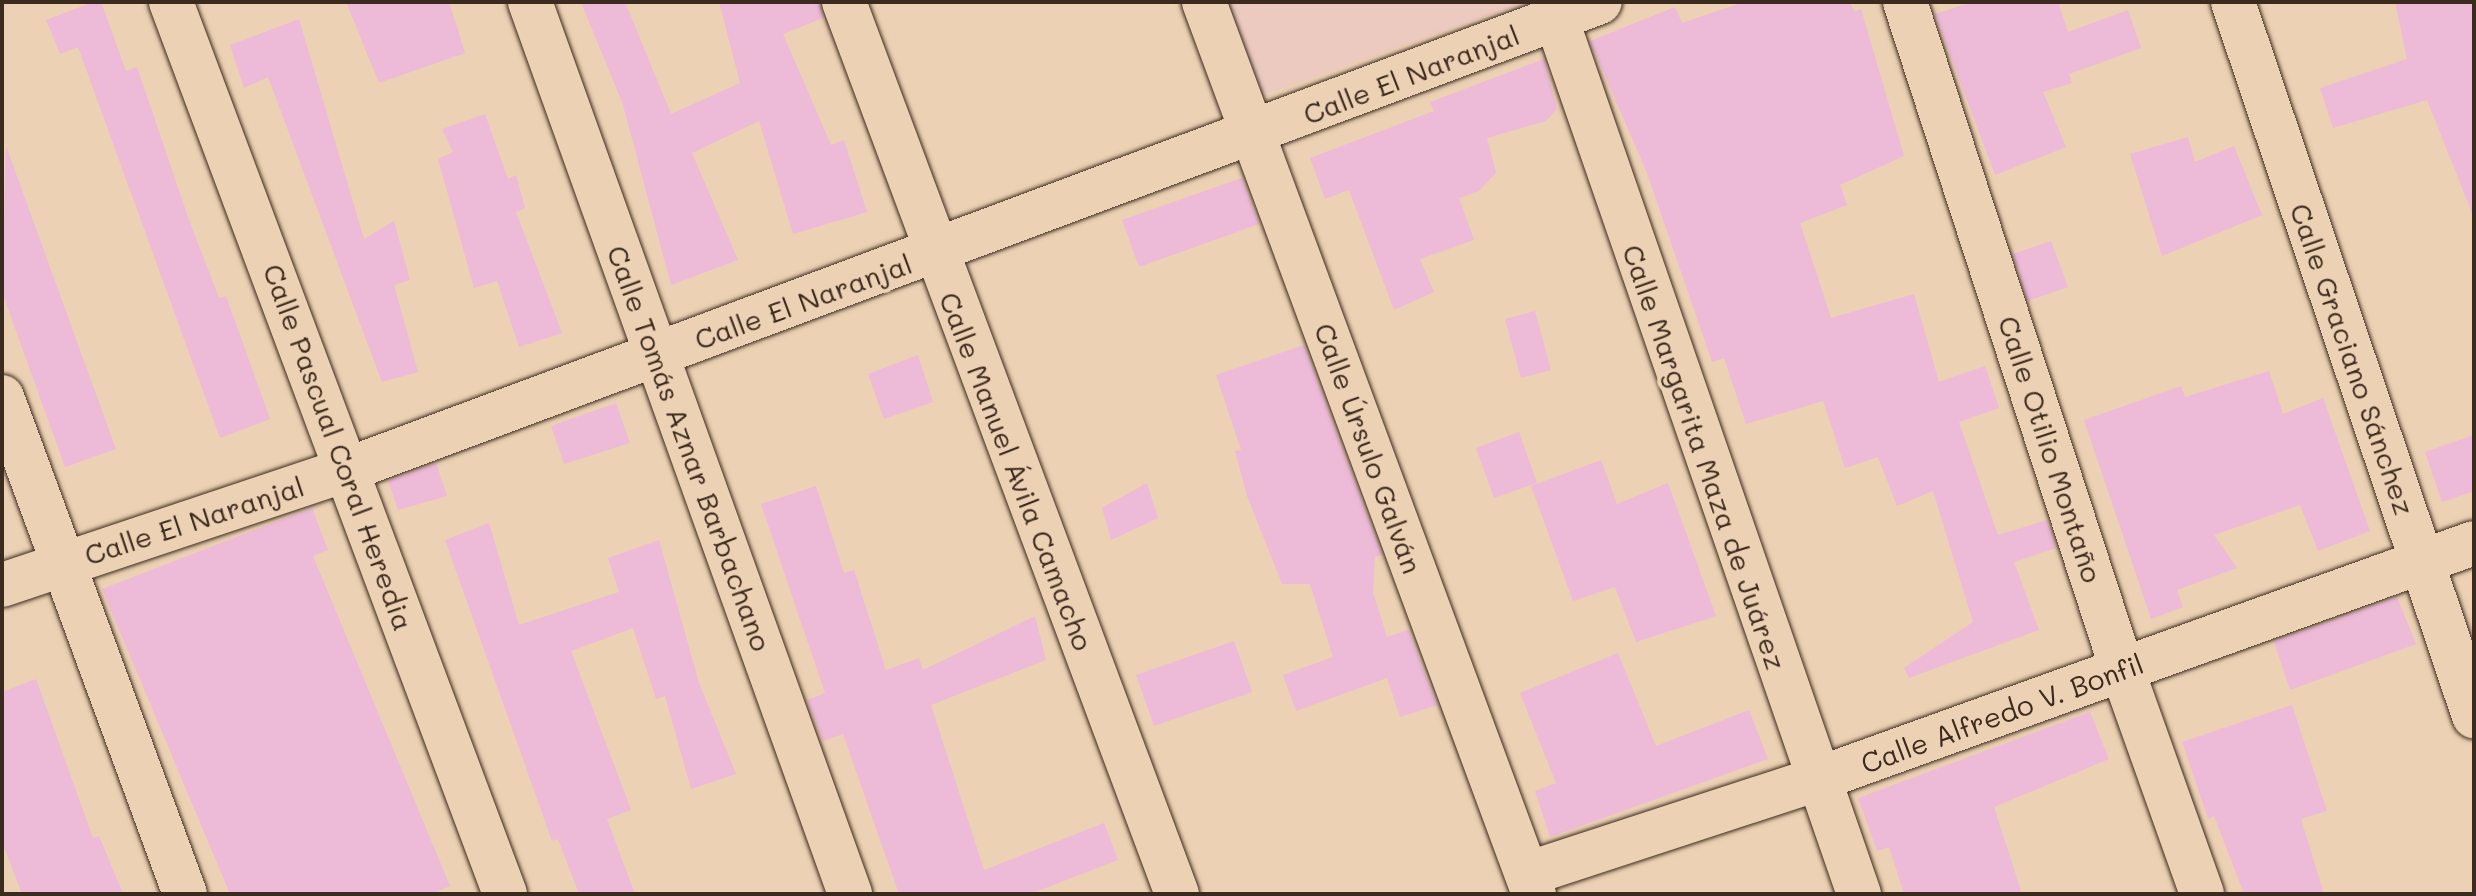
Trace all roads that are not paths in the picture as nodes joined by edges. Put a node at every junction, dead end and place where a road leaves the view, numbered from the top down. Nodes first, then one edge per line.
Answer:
1 (171, 2) edge
2 (530, 2) edge
3 (844, 2) edge
4 (1204, 2) edge
5 (1600, 2) edge
6 (1905, 2) edge
7 (2233, 2) edge
8 (1556, 18) junction
9 (1253, 135) junction
10 (935, 252) junction
11 (656, 355) junction
12 (2, 397) edge
13 (349, 469) junction
14 (2474, 543) edge
15 (65, 562) junction
16 (2421, 563) junction
17 (2, 585) edge
18 (2122, 669) junction
19 (2474, 716) edge
20 (1815, 780) junction
21 (1530, 884) edge
22 (185, 894) edge
23 (505, 894) edge
24 (850, 894) edge
25 (1177, 894) edge
26 (1859, 894) edge
27 (2202, 894) edge

1 - 13 street, Calle Pascual Coral Heredia
2 - 11 street, Calle Tomás Aznar Barbachano
3 - 10 street, Calle Manuel Ávila Camacho
4 - 9 street, Calle Úrsulo Galván
5 - 8 street, Calle El Naranjal
6 - 18 street, Calle Otilio Montaño
7 - 16 street, Calle Graciano Sánchez
8 - 9 street, Calle El Naranjal
8 - 20 street, Calle Margarita Maza de Juárez
9 - 10 street, Calle El Naranjal
9 - 21 street, Calle Úrsulo Galván
10 - 11 street, Calle El Naranjal
10 - 25 street, Calle Manuel Ávila Camacho
11 - 13 street, Calle El Naranjal
11 - 24 street, Calle Tomás Aznar Barbachano
12 - 15 street
13 - 15 street, Calle El Naranjal
13 - 23 street, Calle Pascual Coral Heredia
14 - 16 street, Calle Alfredo V. Bonfil
15 - 17 street, Calle El Naranjal
15 - 22 street
16 - 18 street, Calle Alfredo V. Bonfil
16 - 19 street, Calle Graciano Sánchez
18 - 20 street, Calle Alfredo V. Bonfil
18 - 27 street, Calle Otilio Montaño
20 - 21 street, Calle Alfredo V. Bonfil
20 - 26 street, Calle Margarita Maza de Juárez

